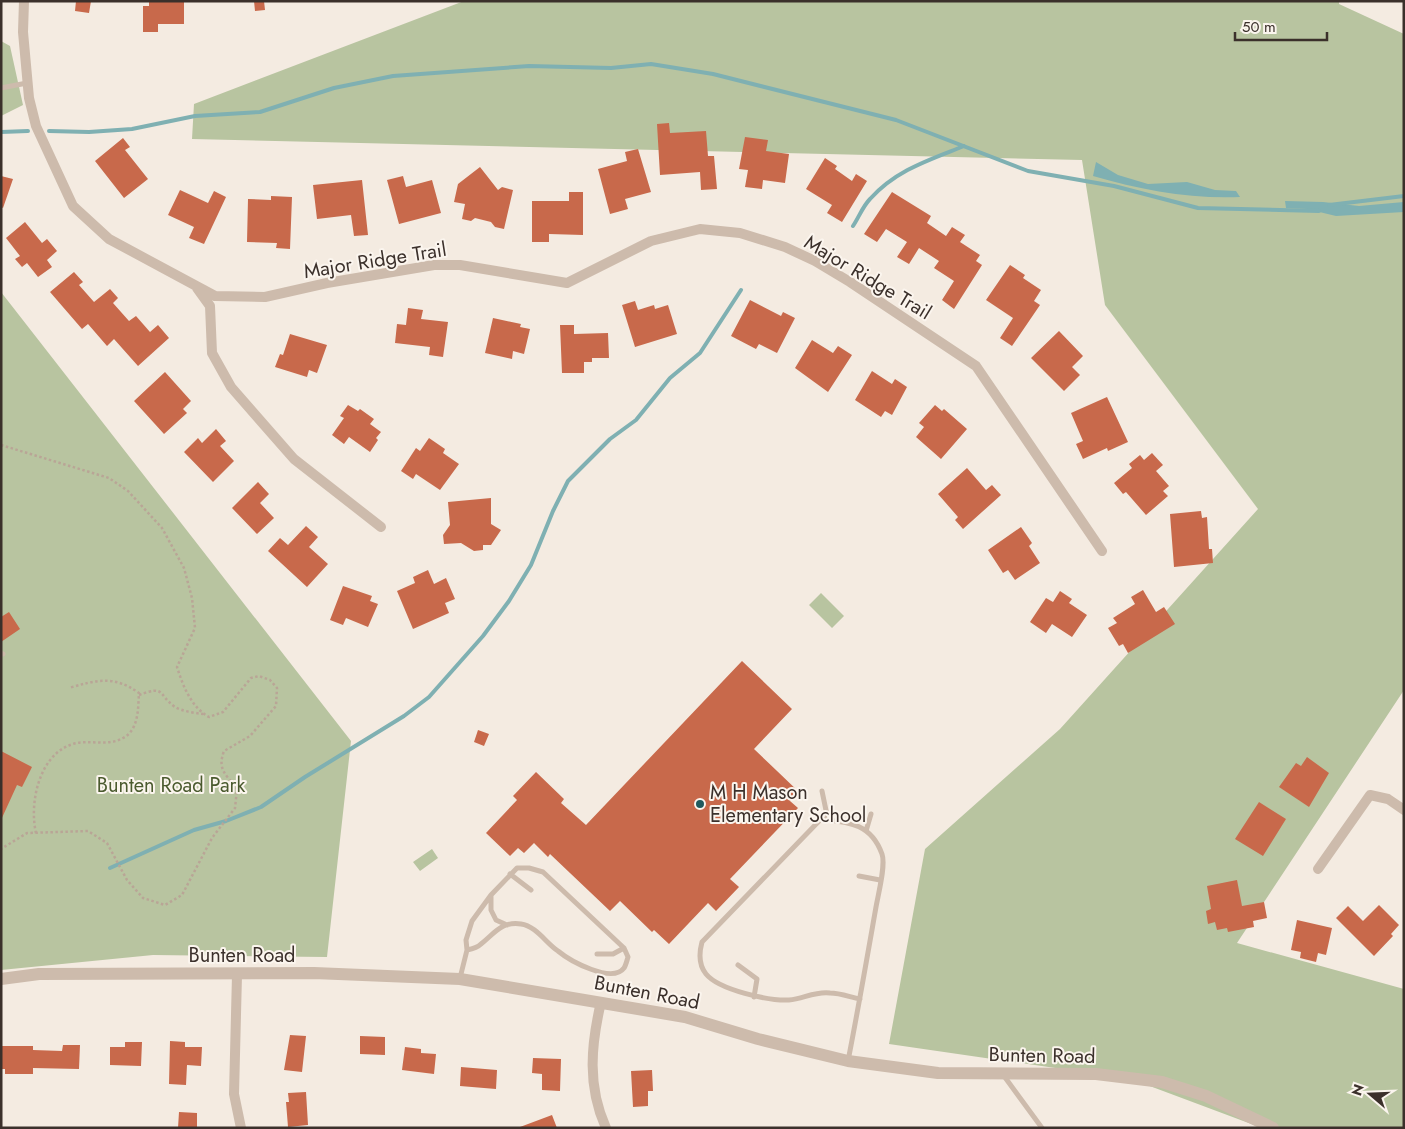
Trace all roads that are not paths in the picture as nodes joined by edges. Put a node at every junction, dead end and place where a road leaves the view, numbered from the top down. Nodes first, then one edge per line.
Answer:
1 (24, 1) edge
2 (28, 83) junction
3 (1, 88) edge
4 (193, 283) junction
5 (381, 527) dead end
6 (1102, 551) dead end
7 (822, 791) dead end
8 (1404, 810) edge
9 (871, 814) dead end
10 (828, 820) junction
11 (866, 831) junction
12 (1318, 869) dead end
13 (510, 874) junction
14 (859, 876) dead end
15 (880, 880) junction
16 (531, 890) dead end
17 (491, 894) junction
18 (508, 925) junction
19 (624, 948) junction
20 (467, 950) junction
21 (597, 954) dead end
22 (738, 964) dead end
23 (237, 975) junction
24 (1, 979) edge
25 (460, 979) junction
26 (754, 996) junction
27 (860, 999) junction
28 (601, 1002) junction
29 (848, 1061) junction
30 (1002, 1074) junction
31 (241, 1128) edge
32 (606, 1128) edge
33 (1042, 1128) edge
34 (1272, 1128) edge

1 - 2 street, Major Ridge Trail
2 - 3 lane
2 - 4 street, Major Ridge Trail
4 - 5 street
4 - 6 street, Major Ridge Trail
7 - 10 lane
8 - 12 street
9 - 11 lane
10 - 11 lane
10 - 26 lane
11 - 15 lane
13 - 16 lane
13 - 17 lane
13 - 19 lane
14 - 15 lane
15 - 27 lane
17 - 18 lane
17 - 20 lane
18 - 19 lane
18 - 20 lane
19 - 21 lane
20 - 25 lane
22 - 26 lane
23 - 24 street, Bunten Road
23 - 25 street, Bunten Road
23 - 31 street
25 - 28 street, Bunten Road
26 - 27 lane
27 - 29 lane
28 - 29 street, Bunten Road
28 - 32 street
29 - 30 street, Bunten Road
30 - 33 lane
30 - 34 street, Bunten Road

